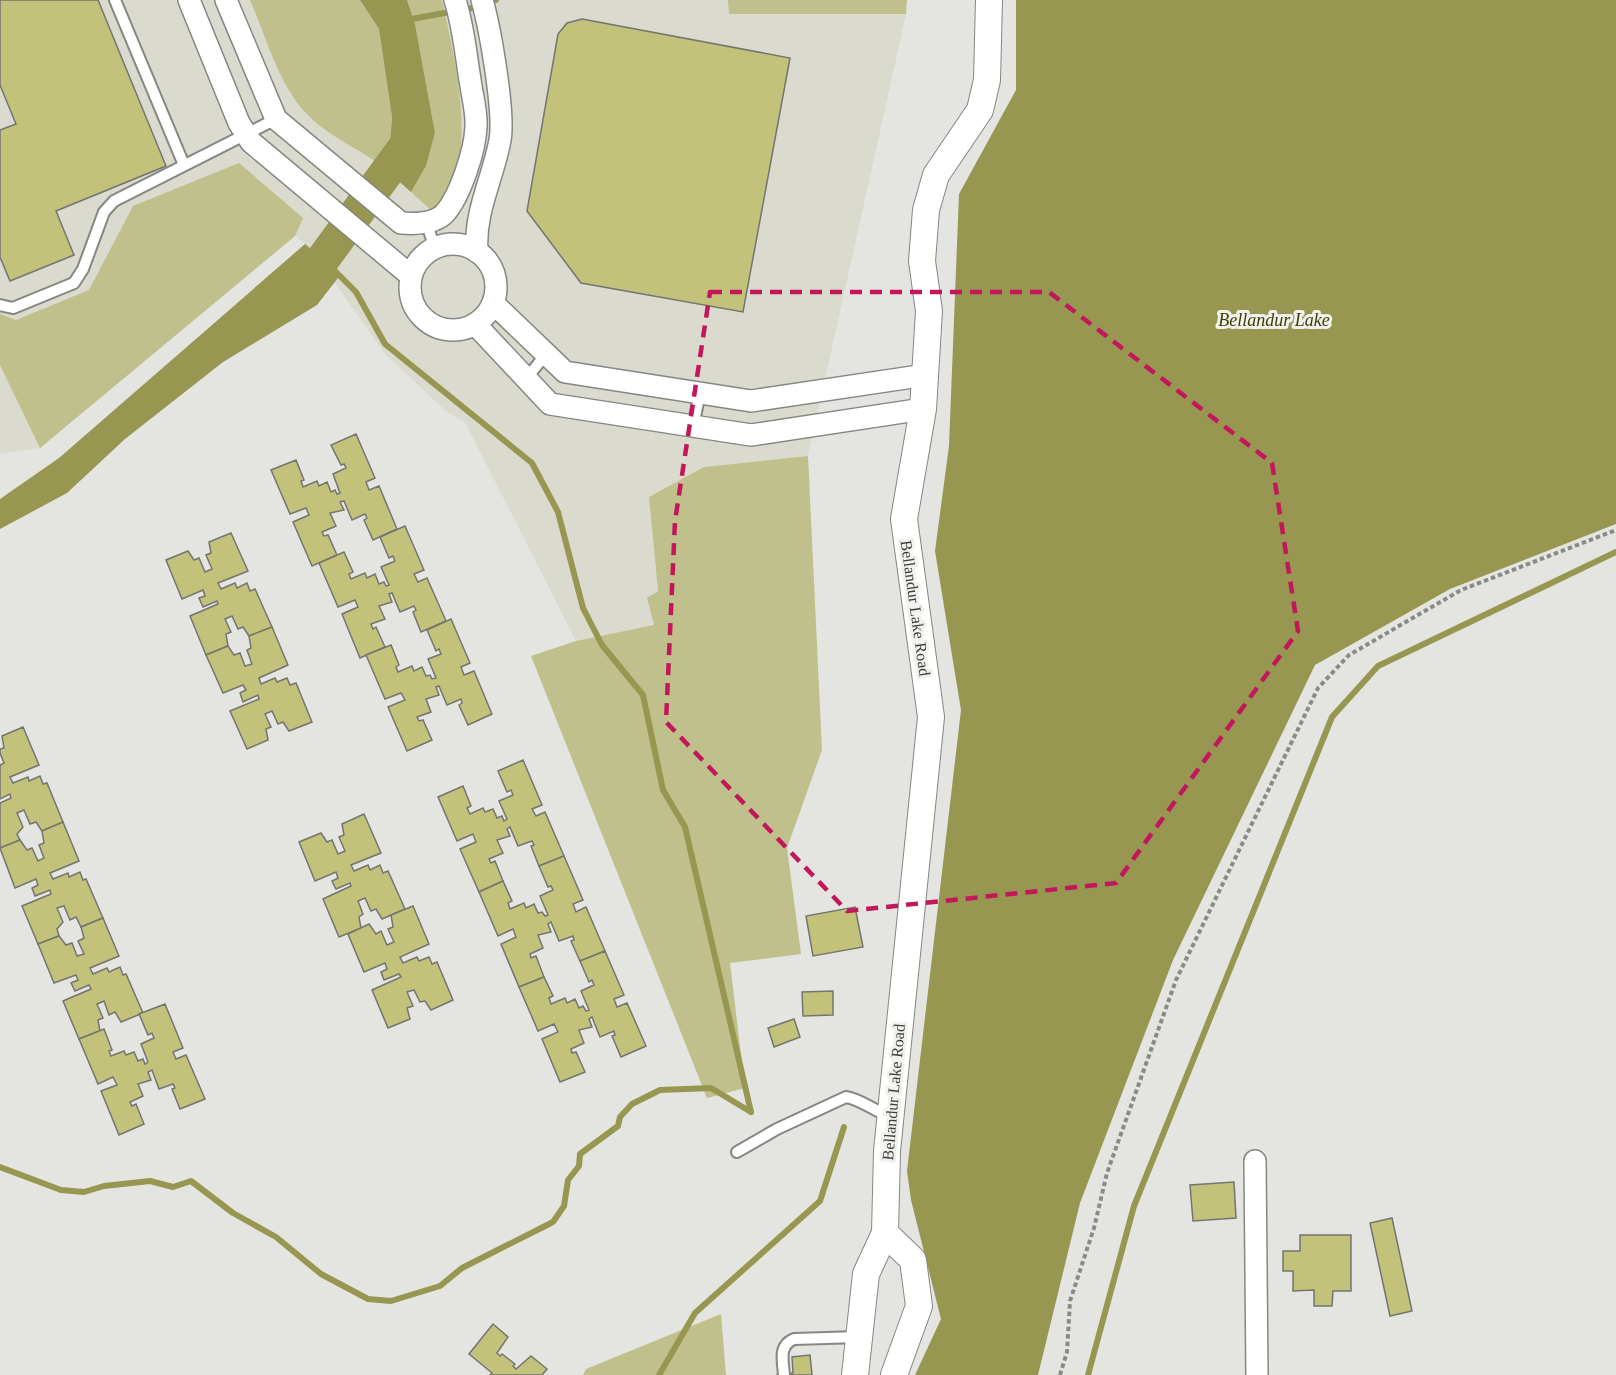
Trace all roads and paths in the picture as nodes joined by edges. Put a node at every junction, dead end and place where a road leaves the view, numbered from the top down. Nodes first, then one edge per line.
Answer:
1 (115, 0) edge
2 (189, 0) edge
3 (226, 0) edge
4 (455, 0) edge
5 (482, 0) edge
6 (989, 0) edge
7 (276, 119) junction
8 (245, 135) junction
9 (184, 165) junction
10 (426, 222) junction
11 (435, 248) junction
12 (477, 252) junction
13 (411, 276) junction
14 (493, 303) junction
15 (0, 305) edge
16 (475, 324) junction
17 (546, 354) junction
18 (926, 375) junction
19 (526, 379) junction
20 (700, 393) junction
21 (924, 409) junction
22 (693, 426) junction
23 (1616, 530) edge
24 (890, 1117) junction
25 (737, 1152) dead end
26 (1255, 1161) dead end
27 (885, 1233) junction
28 (859, 1336) junction
29 (784, 1375) edge
30 (855, 1375) edge
31 (894, 1375) edge
32 (1060, 1375) edge
33 (1257, 1375) edge

1 - 9 lane
2 - 8 street
3 - 7 street
4 - 10 street
5 - 12 street
6 - 18 street, Bellandur Lake Road
7 - 8 lane
7 - 10 street
8 - 9 lane
8 - 13 street
9 - 15 lane
10 - 11 lane
11 - 12 street
11 - 13 street
12 - 14 street
13 - 16 street
14 - 16 street
14 - 17 street
16 - 19 street
17 - 19 lane
17 - 20 street
18 - 20 street
18 - 21 street, Bellandur Lake Road
19 - 22 street
20 - 22 lane
21 - 22 street
21 - 24 street, Bellandur Lake Road
23 - 32 path
24 - 25 lane
24 - 27 street, Bellandur Lake Road
26 - 33 street
27 - 28 street, Bellandur Lake Road
27 - 31 street
28 - 29 lane
28 - 30 street, Bellandur Lake Road

